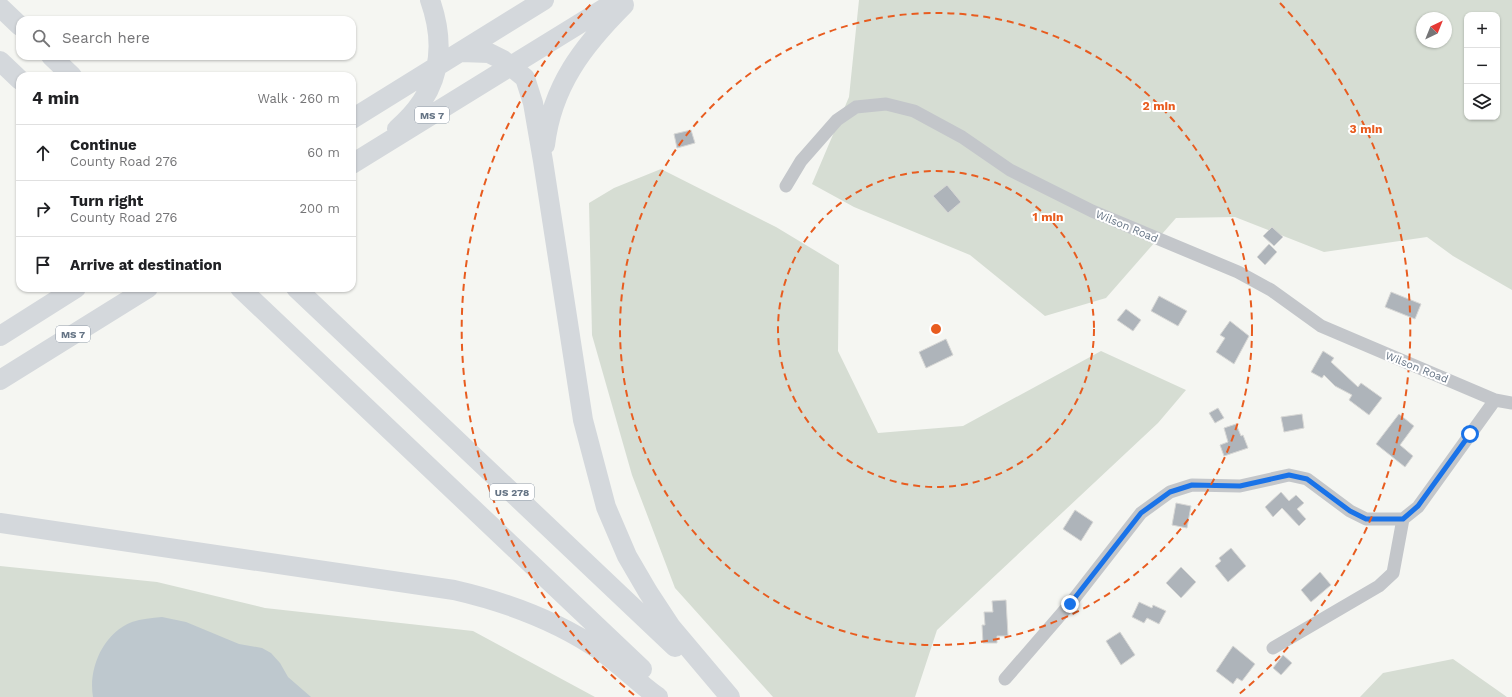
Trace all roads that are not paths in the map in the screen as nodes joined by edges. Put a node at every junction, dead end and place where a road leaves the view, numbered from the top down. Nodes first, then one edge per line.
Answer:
1 (430, 0) edge
2 (544, 0) edge
3 (618, 0) edge
4 (629, 0) edge
5 (0, 8) edge
6 (16, 22) edge
7 (461, 52) junction
8 (55, 60) edge
9 (0, 61) edge
10 (438, 66) junction
11 (511, 66) junction
12 (68, 72) edge
13 (16, 76) edge
14 (356, 117) edge
15 (357, 160) edge
16 (543, 160) junction
17 (786, 186) dead end
18 (70, 292) edge
19 (141, 292) edge
20 (244, 292) edge
21 (300, 292) edge
22 (0, 336) edge
23 (0, 380) edge
24 (1495, 400) junction
25 (1512, 403) edge
26 (1403, 519) junction
27 (0, 523) edge
28 (1273, 648) dead end
29 (1005, 679) dead end
30 (658, 697) edge
31 (671, 697) edge
32 (729, 697) edge

1 - 10 highway
2 - 7 highway
3 - 11 highway, MS 7
4 - 16 highway
5 - 6 highway
7 - 10 highway
7 - 11 highway
8 - 12 highway
9 - 13 highway
10 - 14 highway
10 - 15 highway
11 - 15 highway, MS 7
11 - 16 highway
16 - 32 highway
17 - 24 street, Wilson Road
18 - 22 highway
19 - 23 highway, MS 7
20 - 31 highway
21 - 32 highway, US 278
24 - 25 street, Wilson Road
24 - 26 street
26 - 28 street
26 - 29 street
27 - 30 highway

